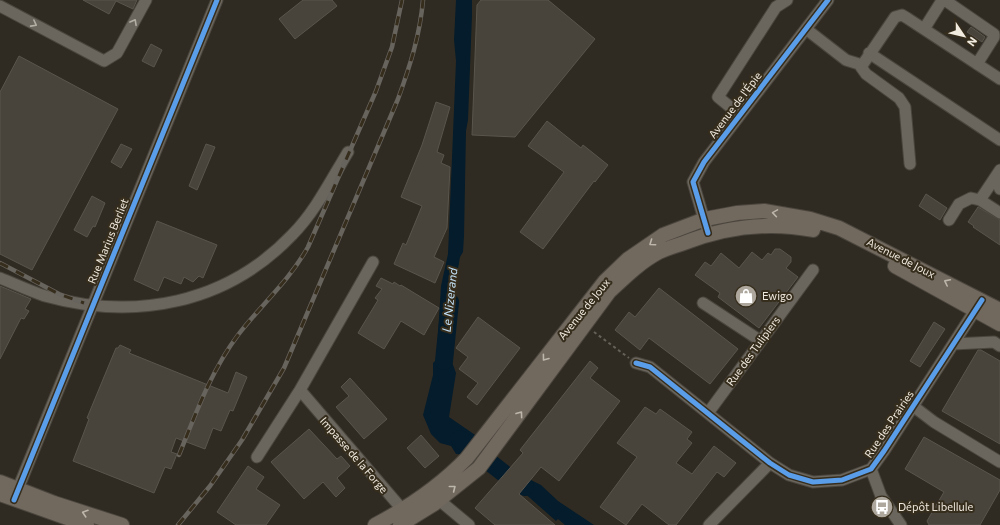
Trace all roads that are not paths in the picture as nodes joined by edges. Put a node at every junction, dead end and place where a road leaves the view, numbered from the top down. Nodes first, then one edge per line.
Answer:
1 (146, 0) edge
2 (217, 0) edge
3 (787, 0) edge
4 (828, 0) edge
5 (0, 6) edge
6 (806, 28) junction
7 (924, 29) junction
8 (869, 54) junction
9 (977, 64) junction
10 (862, 65) junction
11 (1000, 79) edge
12 (740, 115) junction
13 (1000, 140) edge
14 (348, 152) dead end
15 (910, 164) dead end
16 (998, 173) edge
17 (1000, 189) edge
18 (980, 200) junction
19 (1000, 213) edge
20 (703, 220) junction
21 (949, 220) dead end
22 (708, 233) junction
23 (372, 262) dead end
24 (813, 270) dead end
25 (0, 278) edge
26 (703, 303) dead end
27 (92, 304) junction
28 (978, 305) junction
29 (1000, 310) edge
30 (1000, 324) edge
31 (761, 341) junction
32 (953, 344) junction
33 (1000, 346) edge
34 (636, 363) road end
35 (300, 390) junction
36 (913, 406) junction
37 (708, 413) junction
38 (257, 457) dead end
39 (1000, 462) edge
40 (770, 463) junction
41 (871, 469) junction
42 (0, 482) edge
43 (0, 494) edge
44 (16, 495) junction
45 (434, 496) junction
46 (404, 518) edge
47 (88, 525) edge
48 (122, 525) edge
49 (375, 525) edge
50 (469, 525) edge
51 (709, 525) edge
52 (901, 525) edge

5 -> 1 street
2 - 27 street, Rue Marius Berliet
3 - 12 street
4 - 6 street, Avenue de l'Épie
6 - 10 street
6 - 12 street, Avenue de l'Épie
7 - 8 street
7 - 9 street
7 - 9 street
8 - 10 street
8 - 13 street
9 - 11 street
10 - 15 street
12 - 20 street, Avenue de l'Épie
14 - 27 street
16 - 17 street
16 - 18 street
18 - 19 street
18 - 21 street
20 - 22 street, Avenue de l'Épie
28 -> 20 main road, Avenue de Joux
20 -> 45 main road, Avenue de Joux
22 - 28 main road, Avenue de Joux
45 -> 22 main road, Avenue de Joux
23 - 35 street
24 - 31 street, Rue des Tulipiers
25 - 27 street
26 - 31 street
27 - 44 street, Rue Marius Berliet
28 - 29 main road, Avenue de Joux
28 - 30 main road, Avenue de Joux
28 - 32 street, Rue des Prairies
31 - 37 street, Rue des Tulipiers
32 - 33 street
32 - 36 street, Rue des Prairies
34 - 37 street, Rue des Prairies
35 - 38 street
35 - 46 street, Impasse de la Forge
36 - 39 street
36 - 41 street, Rue des Prairies
37 - 40 street, Rue des Prairies
40 - 41 street, Rue des Prairies
40 - 51 street
41 - 52 street
42 - 44 main road
43 - 44 main road
44 - 47 main road
48 -> 44 main road
45 - 46 main road, Avenue de Joux
45 - 50 street
46 - 49 main road, Avenue de Joux

